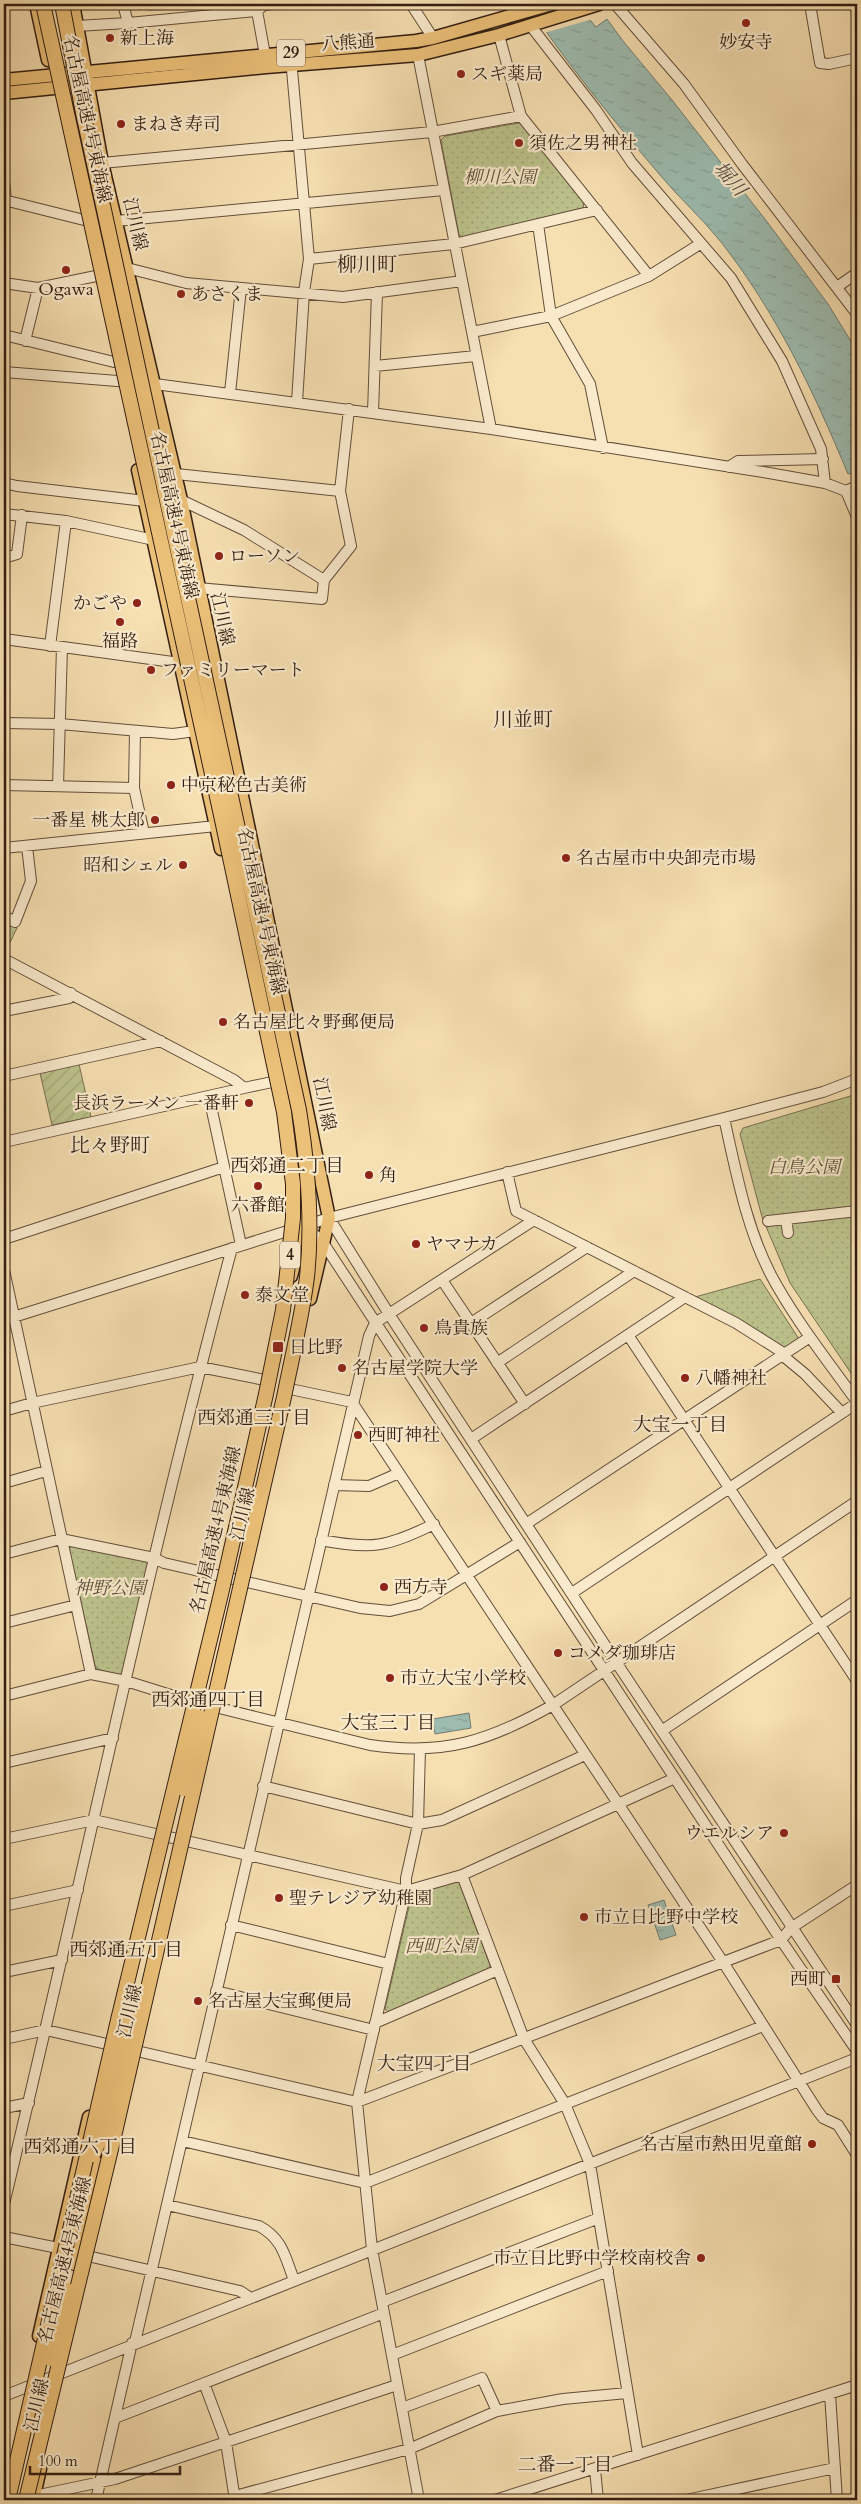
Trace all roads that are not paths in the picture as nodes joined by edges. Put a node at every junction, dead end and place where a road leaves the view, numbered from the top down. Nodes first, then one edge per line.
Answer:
1 (36, 4) edge
2 (43, 4) edge
3 (62, 4) edge
4 (73, 4) edge
5 (124, 4) edge
6 (273, 4) edge
7 (411, 4) edge
8 (552, 4) edge
9 (615, 4) edge
10 (810, 4) edge
11 (595, 5) edge
12 (521, 9) edge
13 (257, 11) junction
14 (128, 23) junction
15 (532, 25) junction
16 (76, 26) junction
17 (499, 35) junction
18 (433, 38) junction
19 (265, 55) junction
20 (418, 55) junction
21 (857, 58) edge
22 (291, 59) junction
23 (86, 79) junction
24 (4, 80) edge
25 (53, 81) junction
26 (4, 93) edge
27 (521, 116) junction
28 (432, 132) junction
29 (299, 144) junction
30 (102, 164) junction
31 (4, 182) edge
32 (444, 190) junction
33 (4, 203) edge
34 (304, 204) junction
35 (597, 210) junction
36 (84, 220) junction
37 (116, 221) junction
38 (538, 224) junction
39 (454, 244) junction
40 (700, 244) junction
41 (309, 259) junction
42 (127, 268) junction
43 (857, 273) edge
44 (96, 276) junction
45 (649, 276) junction
46 (462, 281) junction
47 (4, 283) edge
48 (837, 287) junction
49 (38, 288) junction
50 (241, 288) junction
51 (304, 292) junction
52 (377, 292) junction
53 (857, 314) edge
54 (551, 316) junction
55 (472, 332) junction
56 (4, 335) edge
57 (25, 341) junction
58 (476, 356) junction
59 (114, 362) junction
60 (374, 366) junction
61 (4, 372) edge
62 (119, 382) junction
63 (155, 384) junction
64 (230, 393) junction
65 (297, 402) junction
66 (349, 409) junction
67 (373, 412) junction
68 (491, 429) junction
69 (603, 448) junction
70 (823, 459) junction
71 (729, 467) junction
72 (176, 474) junction
73 (4, 483) edge
74 (826, 483) junction
75 (851, 489) edge
76 (340, 491) junction
77 (145, 500) junction
78 (181, 500) junction
79 (4, 514) edge
80 (22, 516) junction
81 (857, 517) edge
82 (66, 521) junction
83 (154, 540) junction
84 (4, 558) edge
85 (324, 580) junction
86 (198, 588) junction
87 (4, 639) edge
88 (50, 646) junction
89 (62, 647) junction
90 (180, 663) junction
91 (4, 723) edge
92 (60, 724) junction
93 (136, 731) junction
94 (195, 731) junction
95 (4, 785) edge
96 (58, 786) junction
97 (134, 788) junction
98 (216, 826) junction
99 (144, 834) junction
100 (27, 846) junction
101 (4, 848) edge
102 (4, 916) edge
103 (4, 959) edge
104 (71, 992) junction
105 (4, 1012) edge
106 (161, 1041) junction
107 (4, 1076) edge
108 (857, 1080) edge
109 (277, 1081) junction
110 (244, 1088) junction
111 (209, 1097) junction
112 (724, 1118) junction
113 (4, 1142) edge
114 (224, 1167) junction
115 (507, 1172) junction
116 (857, 1211) edge
117 (329, 1218) junction
118 (786, 1219) junction
119 (534, 1220) junction
120 (768, 1221) dead end
121 (304, 1226) junction
122 (788, 1232) dead end
123 (4, 1239) edge
124 (322, 1241) junction
125 (236, 1247) junction
126 (587, 1247) junction
127 (4, 1270) edge
128 (634, 1271) junction
129 (442, 1280) junction
130 (685, 1298) junction
131 (389, 1314) junction
132 (9, 1319) edge
133 (375, 1323) junction
134 (471, 1323) junction
135 (628, 1335) junction
136 (810, 1337) junction
137 (783, 1354) junction
138 (497, 1363) junction
139 (200, 1367) junction
140 (265, 1380) junction
141 (290, 1388) junction
142 (352, 1402) junction
143 (32, 1403) junction
144 (857, 1403) edge
145 (525, 1404) junction
146 (4, 1411) edge
147 (842, 1413) junction
148 (685, 1419) junction
149 (471, 1439) junction
150 (46, 1471) junction
151 (399, 1473) junction
152 (4, 1483) edge
153 (334, 1485) junction
154 (729, 1487) junction
155 (857, 1501) edge
156 (434, 1524) junction
157 (526, 1524) junction
158 (61, 1539) junction
159 (321, 1540) junction
160 (520, 1542) junction
161 (4, 1554) edge
162 (774, 1556) junction
163 (154, 1558) junction
164 (220, 1575) junction
165 (468, 1575) junction
166 (246, 1580) junction
167 (572, 1593) junction
168 (307, 1596) junction
169 (857, 1600) edge
170 (76, 1605) junction
171 (4, 1624) edge
172 (819, 1626) junction
173 (208, 1648) junction
174 (616, 1662) junction
175 (606, 1670) junction
176 (91, 1674) junction
177 (126, 1681) junction
178 (857, 1681) edge
179 (4, 1696) edge
180 (190, 1700) junction
181 (553, 1705) junction
182 (215, 1707) junction
183 (278, 1722) junction
184 (663, 1730) junction
185 (113, 1738) junction
186 (420, 1749) junction
187 (585, 1755) junction
188 (4, 1763) edge
189 (675, 1778) junction
190 (263, 1786) junction
191 (618, 1803) junction
192 (94, 1820) junction
193 (418, 1824) junction
194 (158, 1833) junction
195 (4, 1839) edge
196 (186, 1840) junction
197 (247, 1854) junction
198 (462, 1875) junction
199 (857, 1885) edge
200 (78, 1890) junction
201 (406, 1891) junction
202 (4, 1906) edge
203 (231, 1925) junction
204 (791, 1928) junction
205 (781, 1940) junction
206 (62, 1960) junction
207 (723, 1962) junction
208 (389, 1964) junction
209 (498, 1970) junction
210 (4, 1972) edge
211 (216, 1991) junction
212 (857, 2025) edge
213 (763, 2026) junction
214 (374, 2027) junction
215 (46, 2030) junction
216 (4, 2039) edge
217 (524, 2039) junction
218 (106, 2043) junction
219 (857, 2051) edge
220 (139, 2052) junction
221 (857, 2058) edge
222 (199, 2065) junction
223 (799, 2081) junction
224 (28, 2102) junction
225 (357, 2102) junction
226 (565, 2104) junction
227 (4, 2108) edge
228 (182, 2141) junction
229 (112, 2145) junction
230 (857, 2155) edge
231 (590, 2164) junction
232 (8, 2170) edge
233 (365, 2183) junction
234 (4, 2204) edge
235 (167, 2205) junction
236 (599, 2218) junction
237 (4, 2237) edge
238 (58, 2248) junction
239 (372, 2250) junction
240 (92, 2257) junction
241 (152, 2272) junction
242 (608, 2272) junction
243 (294, 2280) junction
244 (249, 2298) junction
245 (382, 2302) junction
246 (384, 2313) junction
247 (134, 2343) junction
248 (392, 2355) junction
249 (34, 2356) junction
250 (62, 2372) junction
251 (204, 2383) junction
252 (398, 2385) junction
253 (857, 2385) edge
254 (27, 2386) junction
255 (627, 2393) junction
256 (830, 2394) junction
257 (4, 2396) edge
258 (402, 2408) junction
259 (497, 2411) junction
260 (115, 2418) junction
261 (226, 2442) junction
262 (409, 2449) junction
263 (638, 2455) junction
264 (835, 2468) junction
265 (595, 2469) junction
266 (100, 2482) junction
267 (4, 2492) edge
268 (235, 2498) edge
269 (31, 2499) edge
270 (8, 2500) edge
271 (17, 2500) edge
272 (96, 2500) edge
273 (419, 2500) edge
274 (495, 2500) edge
275 (598, 2500) edge
276 (686, 2500) edge
277 (837, 2500) edge

1 - 25 main road, 江川線
2 - 173 highway, 名古屋高速4号東海線 / 4, bridge
3 - 229 highway, 名古屋高速4号東海線 / 4, bridge
4 - 16 main road, 江川線
5 - 14 street
6 - 13 street
7 - 18 street
8 - 12 main road, 八熊通 / 29
9 - 48 street
10 - 21 street
11 - 15 main road, 八熊通 / 29
12 - 18 main road, 八熊通 / 29
13 - 14 street
13 - 19 street
14 - 16 street
15 - 17 main road, 八熊通 / 29
15 - 40 street
16 - 23 main road, 江川線
17 - 20 main road, 八熊通 / 29
17 - 27 street
18 - 22 main road, 八熊通 / 29
19 - 22 main road, 八熊通 / 29
19 - 23 main road, 八熊通 / 29
20 - 22 main road, 八熊通 / 29
20 - 28 street
22 - 23 main road, 八熊通 / 29
22 - 29 street
23 - 25 main road, 八熊通 / 29
23 - 30 main road, 江川線
24 - 25 main road, 八熊通 / 29
25 - 26 main road, 八熊通 / 29
25 - 36 main road, 江川線
27 - 28 street
27 - 35 street
28 - 29 street
28 - 32 street
29 - 30 street
29 - 34 street
30 - 37 main road, 江川線
31 - 33 street
32 - 34 street
32 - 39 street
33 - 36 street
34 - 37 street
34 - 41 street
35 - 38 street
35 - 45 street
36 - 44 main road, 江川線
37 - 42 main road, 江川線
38 - 39 street
38 - 54 street
39 - 41 street
39 - 46 street
40 - 45 street
40 - 70 street
41 - 51 street
42 - 50 street
42 - 63 main road, 江川線
43 - 48 street
44 - 49 street
44 - 59 main road, 江川線
45 - 54 street
46 - 52 street
46 - 55 street
47 - 49 street
48 - 53 street
49 - 57 street
50 - 51 street
50 - 64 street
51 - 52 street
51 - 65 street
52 - 60 street
54 - 55 street
54 - 69 street
55 - 58 street
56 - 57 street
57 - 59 street
58 - 60 street
58 - 68 street
59 - 62 main road, 江川線
60 - 67 street
61 - 62 street
62 - 63 street
62 - 77 main road, 江川線
63 - 64 street
63 - 72 main road, 江川線
64 - 65 street
65 - 66 street
66 - 67 street
66 - 76 street
67 - 68 street
68 - 69 street
69 - 71 street
70 - 71 street
70 - 74 street
71 - 74 street
72 - 76 street
72 - 78 main road, 江川線
73 - 77 street
74 - 75 street
75 - 81 street
76 - 85 street
77 - 83 main road, 江川線
78 - 85 street
78 - 86 main road, 江川線
79 - 80 street
80 - 82 street
80 - 84 street
82 - 83 street
82 - 88 street
83 - 90 main road, 江川線
85 - 86 street
86 - 117 main road, 江川線
87 - 88 street
88 - 89 street
89 - 90 street
89 - 92 street
90 - 94 main road, 江川線
91 - 92 street
92 - 93 street
92 - 96 street
93 - 94 street
93 - 97 street
94 - 98 main road, 江川線
95 - 96 street
96 - 97 street
97 - 99 street
98 - 99 street
98 - 109 main road, 江川線
99 - 100 street
100 - 101 street
100 - 102 street
103 - 104 street
104 - 105 street
104 - 106 street
106 - 107 street
106 - 110 street
108 - 112 street
109 - 110 street
109 - 121 main road, 江川線
110 - 111 street
111 - 113 street
111 - 114 street
112 - 115 street
112 - 136 street
114 - 123 street
114 - 125 street
115 - 117 street
115 - 119 street
116 - 118 street
117 - 121 street
117 - 124 main road, 江川線
117 - 131 street
118 - 120 street
118 - 122 street
119 - 126 street
119 - 129 street
121 - 124 street
121 - 125 street
121 - 140 main road, 江川線
124 - 133 street
124 - 141 main road, 江川線
125 - 132 street
125 - 139 street
126 - 128 street
126 - 134 street
127 - 132 street
128 - 130 street
128 - 138 street
129 - 131 street
129 - 134 street
130 - 135 street
130 - 137 street
131 - 133 street
131 - 149 street
132 - 143 street
133 - 142 street
133 - 160 street
134 - 138 street
135 - 145 street
135 - 148 street
136 - 137 street
136 - 144 street
137 - 147 street
137 - 148 street
138 - 145 street
139 - 140 street
139 - 143 street
139 - 163 street
140 - 164 main road, 江川線
141 - 142 street
141 - 166 main road, 江川線
142 - 151 street
142 - 153 street
143 - 146 street
143 - 150 street
144 - 147 street
145 - 149 street
147 - 154 street
148 - 154 street
148 - 157 street
149 - 157 street
150 - 152 street
150 - 158 street
151 - 153 street
151 - 156 street
153 - 159 street
154 - 162 street
154 - 167 street
155 - 162 street
156 - 159 street
156 - 165 street
157 - 167 street
158 - 161 street
158 - 163 street
158 - 170 street
159 - 168 street
160 - 165 street
160 - 175 street
162 - 172 street
162 - 174 street
163 - 164 street
163 - 177 street
164 - 166 street
164 - 180 main road, 江川線
165 - 168 street
165 - 181 street
166 - 168 street
166 - 182 main road, 江川線
167 - 174 street
168 - 183 street
169 - 172 street
170 - 171 street
170 - 176 street
172 - 178 street
172 - 184 street
173 - 249 highway, bridge
173 - 270 highway, 名古屋高速4号東海線 / 4, bridge
174 - 175 street
174 - 184 street
175 - 181 street
175 - 189 street
176 - 177 street
176 - 179 street
177 - 180 street
177 - 185 street
180 - 194 main road, 江川線
181 - 186 street
181 - 187 street
182 - 183 street
182 - 196 main road, 江川線
183 - 186 street
183 - 190 street
184 - 204 street
185 - 188 street
185 - 192 street
186 - 193 street
187 - 191 street
187 - 193 street
189 - 191 street
189 - 205 street
190 - 193 street
190 - 197 street
191 - 198 street
191 - 207 street
192 - 194 street
192 - 195 street
192 - 200 street
193 - 201 street
194 - 196 street
194 - 218 main road, 江川線
196 - 197 street
196 - 220 main road, 江川線
197 - 201 street
197 - 203 street
198 - 201 street
198 - 209 street
199 - 204 street
200 - 202 street
200 - 206 street
201 - 208 street
203 - 208 street
203 - 211 street
204 - 205 street
204 - 212 street
205 - 207 street
205 - 219 street
206 - 210 street
206 - 215 street
207 - 213 street
207 - 217 street
208 - 214 street
209 - 214 street
209 - 217 street
211 - 214 street
211 - 222 street
213 - 223 street
213 - 226 street
214 - 225 street
215 - 216 street
215 - 218 street
215 - 224 street
217 - 225 street
217 - 226 street
218 - 220 street
218 - 238 main road, 江川線
220 - 222 street
220 - 240 main road, 江川線
221 - 223 street
222 - 225 street
222 - 228 street
223 - 230 street
223 - 231 street
224 - 227 street
224 - 232 street
225 - 233 street
226 - 231 street
226 - 233 street
228 - 233 street
228 - 235 street
229 - 269 highway, 名古屋高速4号東海線 / 4, bridge
229 - 271 highway, bridge
231 - 236 street
231 - 239 street
232 - 234 street
233 - 239 street
235 - 241 street
235 - 243 street
236 - 242 street
236 - 245 street
237 - 238 street
238 - 249 main road, 江川線
239 - 243 street
239 - 245 street
240 - 241 street
240 - 250 main road, 江川線
241 - 244 street
241 - 247 street
242 - 248 street
242 - 255 street
243 - 244 street
244 - 247 street
245 - 246 street
246 - 248 street
246 - 251 street
247 - 250 street
247 - 260 street
248 - 252 street
249 - 254 main road, 江川線
250 - 254 street
250 - 269 main road, 江川線
251 - 260 street
251 - 261 street
252 - 258 street
252 - 261 street
253 - 256 street
254 - 257 street
254 - 267 main road, 江川線
255 - 259 street
255 - 263 street
256 - 263 street
256 - 264 street
258 - 259 street
258 - 262 street
259 - 262 street
260 - 266 street
261 - 266 street
261 - 268 street
262 - 268 street
262 - 273 street
263 - 265 street
264 - 276 street
264 - 277 street
265 - 274 street
265 - 275 street
266 - 269 street
266 - 272 street

